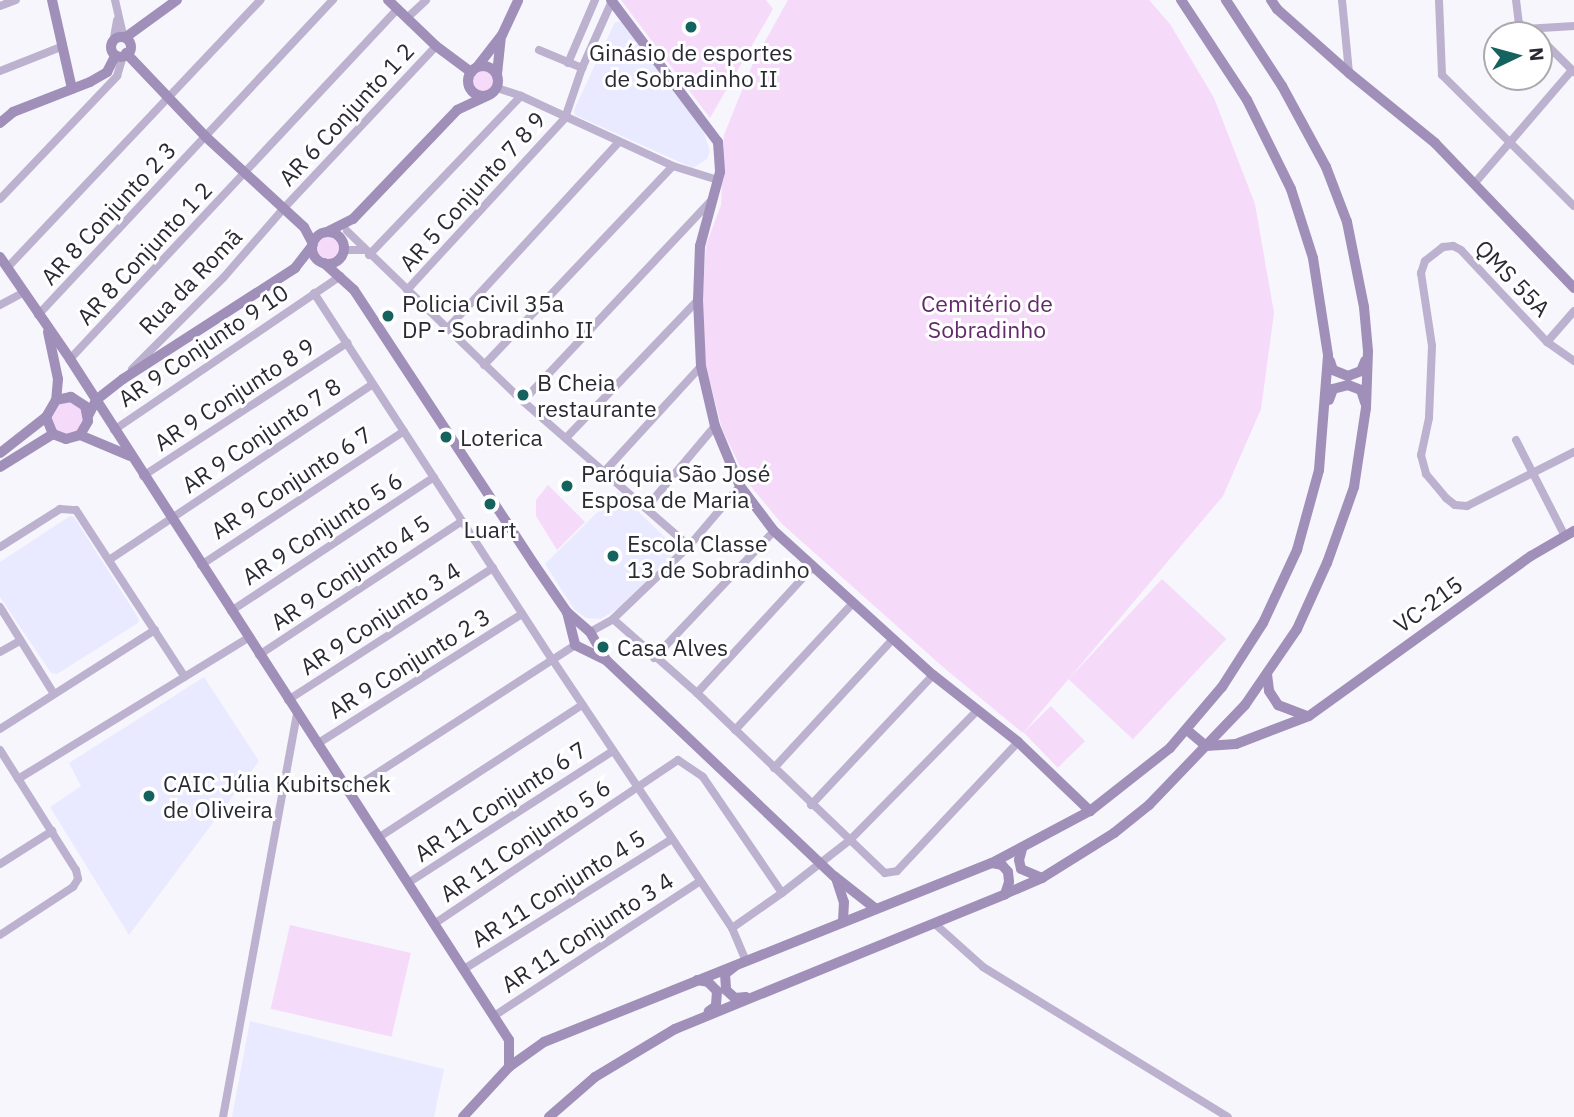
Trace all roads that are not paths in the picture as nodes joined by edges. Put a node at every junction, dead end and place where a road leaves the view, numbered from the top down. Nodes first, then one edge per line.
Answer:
1 (16, 0) edge
2 (52, 0) edge
3 (115, 0) edge
4 (177, 0) edge
5 (260, 0) edge
6 (333, 0) edge
7 (388, 0) edge
8 (426, 0) edge
9 (517, 0) edge
10 (595, 0) edge
11 (612, 0) edge
12 (1181, 0) edge
13 (1226, 0) edge
14 (1271, 0) edge
15 (1342, 0) edge
16 (1438, 0) edge
17 (1516, 0) edge
18 (0, 6) edge
19 (398, 9) junction
20 (407, 18) junction
21 (1574, 26) edge
22 (502, 35) junction
23 (436, 46) junction
24 (61, 47) junction
25 (122, 47) junction
26 (539, 50) dead end
27 (1553, 51) edge
28 (568, 63) junction
29 (582, 68) junction
30 (0, 71) edge
31 (1573, 71) edge
32 (472, 73) junction
33 (1349, 73) junction
34 (497, 74) junction
35 (497, 88) junction
36 (72, 89) junction
37 (486, 96) junction
38 (521, 96) junction
39 (167, 97) junction
40 (457, 110) junction
41 (565, 118) junction
42 (0, 123) edge
43 (206, 137) junction
44 (1511, 141) junction
45 (618, 142) junction
46 (673, 166) junction
47 (246, 174) junction
48 (718, 180) junction
49 (1474, 184) junction
50 (0, 199) edge
51 (710, 202) junction
52 (1574, 206) edge
53 (284, 208) junction
54 (353, 219) junction
55 (306, 228) junction
56 (347, 231) junction
57 (326, 232) junction
58 (312, 245) junction
59 (343, 248) junction
60 (366, 252) junction
61 (0, 257) edge
62 (323, 263) junction
63 (7, 268) junction
64 (295, 268) junction
65 (341, 276) junction
66 (1574, 288) edge
67 (354, 290) junction
68 (407, 290) junction
69 (23, 293) junction
70 (314, 293) junction
71 (698, 300) junction
72 (0, 305) edge
73 (1574, 311) edge
74 (38, 315) junction
75 (447, 329) junction
76 (48, 332) junction
77 (1547, 342) junction
78 (347, 344) junction
79 (1368, 351) junction
80 (1328, 355) junction
81 (70, 359) junction
82 (1574, 361) edge
83 (484, 365) junction
84 (701, 366) junction
85 (58, 379) junction
86 (122, 379) junction
87 (373, 384) junction
88 (76, 399) junction
89 (56, 400) junction
90 (96, 400) junction
91 (523, 401) junction
92 (1366, 408) junction
93 (1326, 410) junction
94 (88, 416) junction
95 (46, 417) junction
96 (715, 426) junction
97 (114, 430) junction
98 (404, 431) junction
99 (53, 434) junction
100 (80, 435) junction
101 (566, 438) junction
102 (1516, 440) dead end
103 (1574, 452) edge
104 (0, 453) edge
105 (130, 456) junction
106 (0, 467) edge
107 (604, 472) junction
108 (1533, 474) junction
109 (143, 476) junction
110 (434, 477) junction
111 (740, 486) junction
112 (646, 508) junction
113 (170, 519) junction
114 (462, 521) junction
115 (774, 531) junction
116 (1569, 533) edge
117 (689, 546) junction
118 (0, 547) edge
119 (109, 560) junction
120 (201, 565) junction
121 (813, 567) junction
122 (493, 568) junction
123 (853, 603) junction
124 (0, 607) edge
125 (231, 611) junction
126 (567, 612) junction
127 (522, 614) junction
128 (613, 619) junction
129 (155, 630) junction
130 (590, 633) junction
131 (248, 638) junction
132 (893, 639) junction
133 (20, 641) junction
134 (576, 644) junction
135 (0, 652) edge
136 (259, 655) junction
137 (654, 658) junction
138 (552, 659) junction
139 (606, 660) junction
140 (1267, 674) junction
141 (933, 675) junction
142 (185, 677) junction
143 (697, 693) junction
144 (54, 694) junction
145 (288, 700) junction
146 (582, 705) junction
147 (976, 712) junction
148 (297, 713) junction
149 (1309, 716) junction
150 (0, 729) edge
151 (735, 730) junction
152 (1187, 730) junction
153 (1018, 742) junction
154 (317, 744) junction
155 (1206, 746) junction
156 (0, 750) edge
157 (613, 751) junction
158 (774, 768) junction
159 (19, 779) junction
160 (638, 787) junction
161 (348, 792) junction
162 (811, 805) junction
163 (1090, 811) junction
164 (52, 831) junction
165 (378, 838) junction
166 (672, 839) junction
167 (850, 840) junction
168 (1022, 849) junction
169 (823, 863) junction
170 (992, 863) junction
171 (0, 864) edge
172 (834, 876) junction
173 (1042, 878) junction
174 (700, 881) junction
175 (408, 883) junction
176 (782, 893) junction
177 (1005, 894) junction
178 (876, 909) junction
179 (844, 921) junction
180 (934, 923) junction
181 (434, 924) junction
182 (732, 928) junction
183 (0, 935) edge
184 (742, 962) junction
185 (464, 969) junction
186 (695, 980) junction
187 (749, 997) junction
188 (705, 1015) junction
189 (494, 1016) junction
190 (509, 1040) junction
191 (534, 1048) junction
192 (509, 1067) junction
193 (223, 1117) edge
194 (463, 1117) edge
195 (549, 1117) edge
196 (1228, 1117) edge

1 - 18 street
2 - 24 street
3 - 25 street
4 - 25 street
5 - 39 street
6 - 43 street, AR 8 Conjunto 2 3
7 - 19 street
8 - 20 street
9 - 22 street
10 - 28 street
11 - 29 street
11 - 48 street
12 - 80 street
13 - 79 street
14 - 33 street
15 - 33 street
16 - 44 street
17 - 21 street
19 - 20 street
19 - 47 street, AR 8 Conjunto 1 2
20 - 23 street
22 - 32 street
22 - 34 street
23 - 32 street
23 - 53 street, AR 6 Conjunto 1 2
24 - 30 street
24 - 36 street
25 - 36 street
25 - 39 street
25 - 50 street
26 - 28 street
27 - 31 street
28 - 29 street
29 - 41 street
31 - 44 street
32 - 34 street
32 - 37 street
32 - 40 street
33 - 49 street
34 - 35 street
35 - 37 street
35 - 38 street
36 - 42 street
37 - 40 street
38 - 41 street
38 - 60 street
39 - 43 street
39 - 63 street
40 - 54 street
41 - 45 street
41 - 68 street, AR 5 Conjunto 7 8 9
43 - 47 street
43 - 74 street, AR 8 Conjunto 2 3
44 - 49 street
44 - 52 street
45 - 46 street
45 - 75 street
46 - 48 street
46 - 83 street
47 - 53 street
47 - 81 street, AR 8 Conjunto 1 2
48 - 51 street
49 - 66 street
51 - 71 street
51 - 91 street
53 - 55 street
53 - 86 street, Rua da Romã
54 - 56 street
54 - 57 street
55 - 57 street
55 - 58 street
56 - 59 street
56 - 60 street
57 - 58 street
57 - 59 street
58 - 62 street
58 - 64 street
59 - 60 street
59 - 62 street
59 - 67 street
60 - 68 street
61 - 63 street
62 - 64 street
62 - 65 street
63 - 69 street
64 - 86 street
65 - 67 street
65 - 70 street, AR 9 Conjunto 9 10
67 - 126 street
68 - 75 street
69 - 72 street
69 - 74 street
70 - 78 street
70 - 97 street, AR 9 Conjunto 9 10
71 - 84 street
71 - 101 street
73 - 77 street, QMS 55A
74 - 76 street
75 - 83 street
76 - 81 street
76 - 85 street
77 - 82 street, QMS 55A
77 - 108 street, QMS 55A
78 - 87 street
78 - 109 street, AR 9 Conjunto 8 9
79 - 80 street
79 - 92 street
80 - 93 street
81 - 85 street
81 - 90 street
83 - 91 street
84 - 96 street
84 - 107 street
85 - 89 street
86 - 90 street
87 - 98 street
87 - 113 street, AR 9 Conjunto 7 8
88 - 89 street
88 - 90 street
88 - 94 street
89 - 95 street
90 - 94 street
90 - 97 street
91 - 101 street
92 - 93 street
92 - 140 street
93 - 152 street
94 - 100 street
95 - 99 street
95 - 104 street
96 - 111 street
96 - 112 street
97 - 105 street
98 - 110 street
98 - 120 street, AR 9 Conjunto 6 7
99 - 100 street
99 - 106 street
100 - 105 street
101 - 107 street
102 - 108 street
103 - 108 street, QMS 55A
105 - 109 street
107 - 112 street
108 - 116 street
109 - 113 street
110 - 114 street
110 - 125 street, AR 9 Conjunto 5 6
111 - 115 street
111 - 117 street
112 - 117 street
113 - 119 street, AR 9 Conjunto 7 8
113 - 120 street
114 - 122 street
114 - 136 street, AR 9 Conjunto 4 5
115 - 121 street
115 - 137 street
116 - 149 street, VC-215 / VC-215
117 - 128 street
118 - 119 street
119 - 129 street
120 - 125 street
121 - 123 street
121 - 143 street
122 - 127 street
122 - 145 street, AR 9 Conjunto 3 4
123 - 132 street
123 - 151 street
124 - 133 street
125 - 131 street
126 - 130 street
126 - 134 street
127 - 138 street
127 - 154 street, AR 9 Conjunto 2 3
128 - 130 street
128 - 137 street
129 - 142 street
129 - 144 street
130 - 134 street
130 - 134 street
130 - 139 street
131 - 136 street
131 - 142 street
132 - 141 street
132 - 158 street
133 - 135 street
133 - 144 street
134 - 138 street
134 - 139 street
136 - 145 street
137 - 143 street
138 - 146 street
138 - 161 street
139 - 169 street
140 - 149 street
140 - 155 street
141 - 147 street
141 - 162 street
142 - 159 street
143 - 151 street
144 - 150 street
145 - 148 street
146 - 157 street
146 - 165 street
147 - 153 street
147 - 167 street
148 - 154 street
148 - 193 street
149 - 155 street, VC-215
151 - 158 street
152 - 155 street
152 - 163 street
153 - 163 street
153 - 167 street
154 - 161 street
155 - 173 street
156 - 159 street
157 - 160 street
157 - 175 street, AR 11 Conjunto 6 7
158 - 162 street
159 - 164 street
160 - 166 street
160 - 176 street, AR 11 Conjunto 5 6
160 - 181 street, AR 11 Conjunto 5 6
161 - 165 street
162 - 167 street
163 - 168 street
164 - 171 street
164 - 183 street
165 - 175 street
166 - 174 street
166 - 185 street, AR 11 Conjunto 4 5
167 - 169 street
168 - 170 street
168 - 173 street
169 - 172 street
169 - 176 street
170 - 177 street
170 - 178 street
172 - 178 street
172 - 179 street
173 - 177 street
174 - 182 street
174 - 189 street, AR 11 Conjunto 3 4
175 - 181 street
176 - 182 street
177 - 180 street
178 - 179 street
179 - 184 street
180 - 187 street
180 - 196 street
181 - 185 street
182 - 184 street
184 - 186 street
184 - 187 street
185 - 189 street
186 - 188 street
186 - 191 street
187 - 188 street
188 - 195 street
189 - 190 street
190 - 191 street
190 - 192 street
191 - 192 street
192 - 194 street

